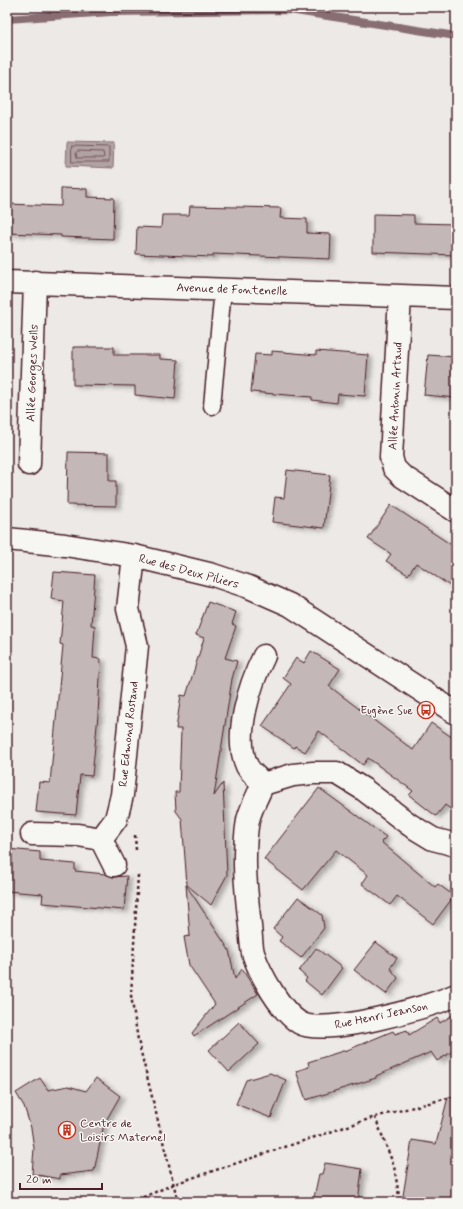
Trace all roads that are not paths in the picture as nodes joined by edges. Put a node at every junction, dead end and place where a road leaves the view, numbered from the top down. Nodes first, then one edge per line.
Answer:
1 (7, 282) edge
2 (35, 282) junction
3 (223, 289) junction
4 (400, 296) junction
5 (456, 298) edge
6 (212, 406) dead end
7 (29, 464) dead end
8 (456, 510) edge
9 (7, 539) edge
10 (134, 556) junction
11 (264, 656) dead end
12 (456, 713) edge
13 (263, 784) junction
14 (32, 834) dead end
15 (101, 839) junction
16 (456, 845) edge
17 (114, 865) dead end
18 (456, 995) edge

1 - 2 street, Avenue de Fontenelle
2 - 3 street, Avenue de Fontenelle
2 - 7 street, Allée Georges Wells
3 - 4 street, Avenue de Fontenelle
3 - 6 lane
4 - 5 street, Avenue de Fontenelle
4 - 8 street, Allée Antonin Artaud
9 - 10 street, Rue des Deux Piliers
10 - 12 street, Rue des Deux Piliers
10 - 15 street, Rue Edmond Rostand
11 - 13 street
13 - 16 street
13 - 18 street, Rue Henri Jeanson
14 - 15 street
15 - 17 street

